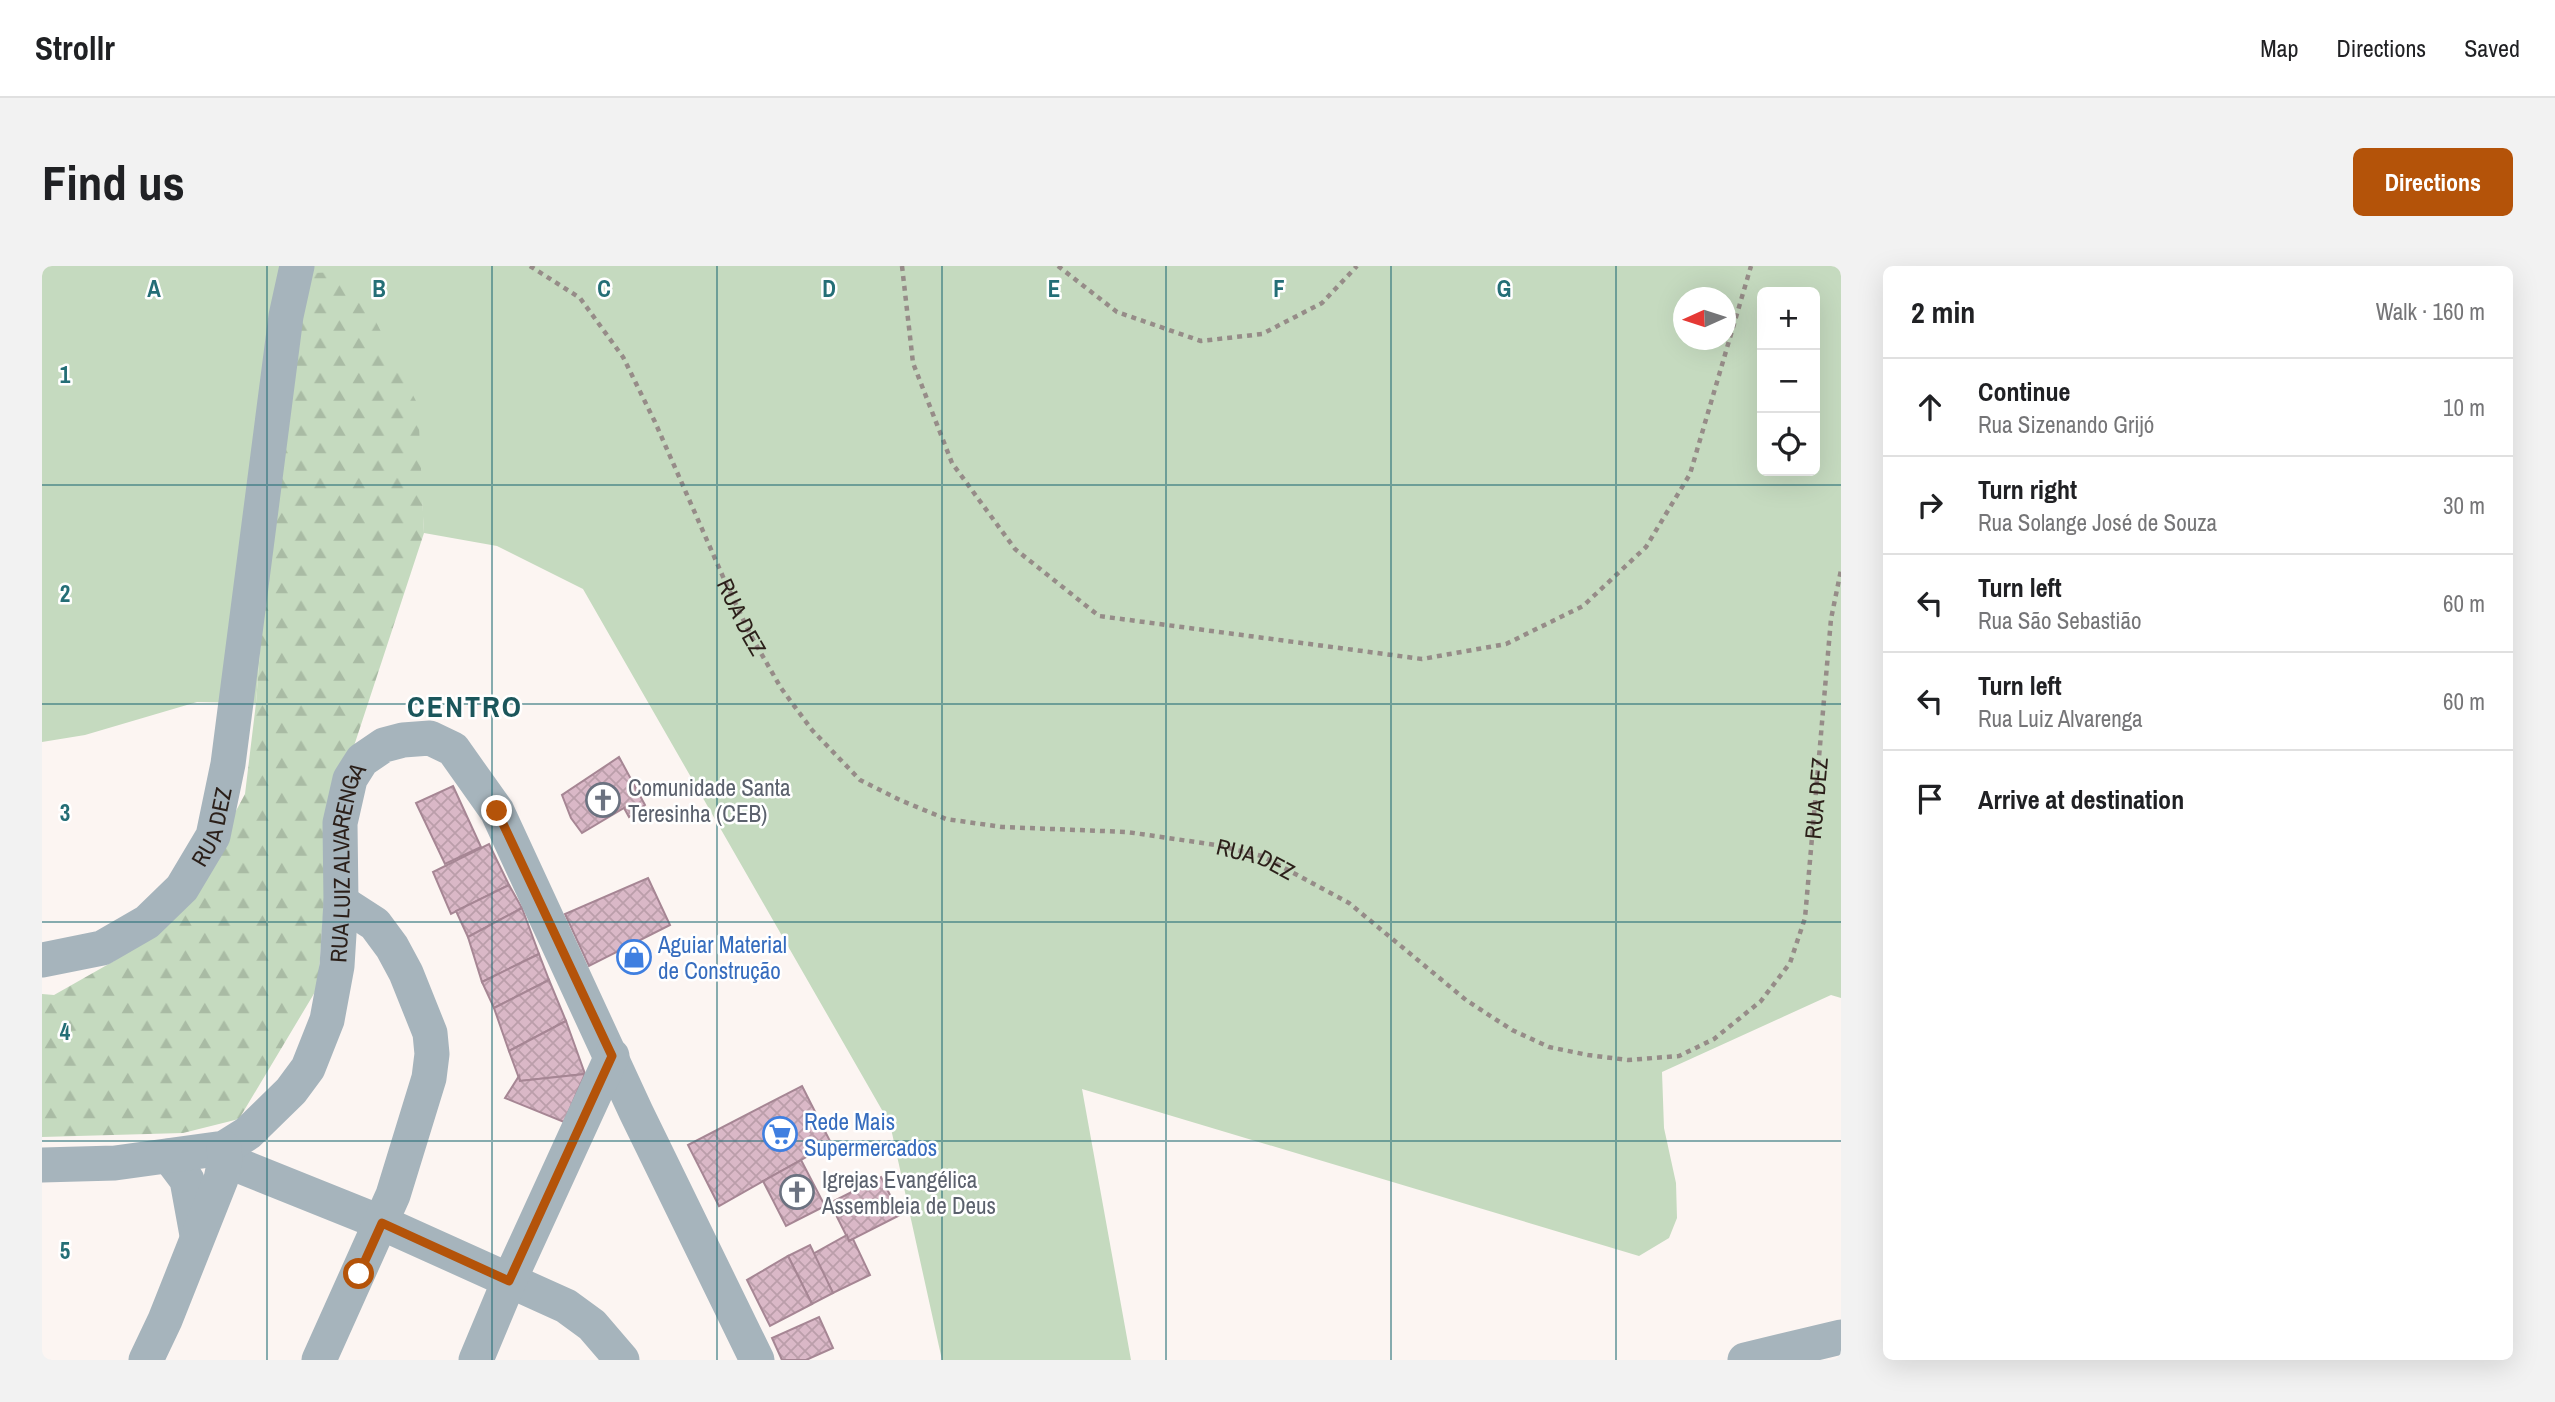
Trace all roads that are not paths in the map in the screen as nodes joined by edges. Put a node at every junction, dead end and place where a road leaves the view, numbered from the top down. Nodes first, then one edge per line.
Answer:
1 (297, 266) edge
2 (341, 902) junction
3 (42, 960) edge
4 (612, 1056) junction
5 (224, 1154) junction
6 (169, 1156) junction
7 (42, 1165) edge
8 (382, 1223) junction
9 (198, 1239) junction
10 (509, 1281) junction
11 (1841, 1337) edge
12 (146, 1360) edge
13 (319, 1360) edge
14 (476, 1360) edge
15 (622, 1360) edge
16 (757, 1360) edge
17 (1745, 1360) edge

1 - 3 street, RUA DEZ
2 - 4 street, RUA LUIZ ALVARENGA
2 - 5 street, RUA LUIZ ALVARENGA
2 - 8 street
4 - 10 street
4 - 16 street, RUA LUIZ ALVARENGA
5 - 6 street, RUA LUIZ ALVARENGA
5 - 8 street
5 - 9 street
6 - 7 street, RUA LUIZ ALVARENGA
6 - 9 street
8 - 10 street
8 - 13 street
9 - 12 street
10 - 14 street
10 - 15 street
11 - 17 street

